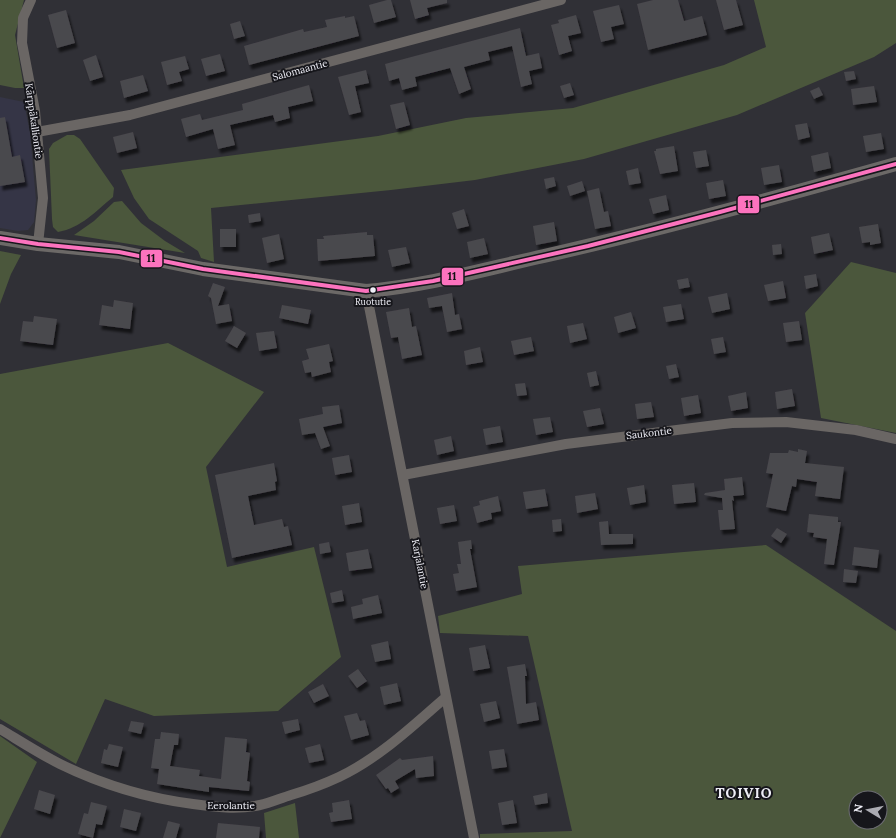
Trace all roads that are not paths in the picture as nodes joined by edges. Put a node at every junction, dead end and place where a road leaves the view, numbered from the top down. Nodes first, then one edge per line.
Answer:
1 (31, 0) edge
2 (561, 0) edge
3 (37, 132) junction
4 (896, 164) edge
5 (0, 238) edge
6 (38, 244) junction
7 (366, 291) junction
8 (896, 439) edge
9 (403, 475) junction
10 (446, 697) junction
11 (0, 729) edge
12 (474, 838) edge

1 - 3 street, Kärppäkalliontie
2 - 3 street, Salomaantie
3 - 6 street, Kärppäkalliontie
4 - 7 street
5 - 6 street
6 - 7 street
7 - 9 street, Karjalantie
8 - 9 street, Saukontie
9 - 10 street, Karjalantie
10 - 11 street, Eerolantie
10 - 12 street, Karjalantie

